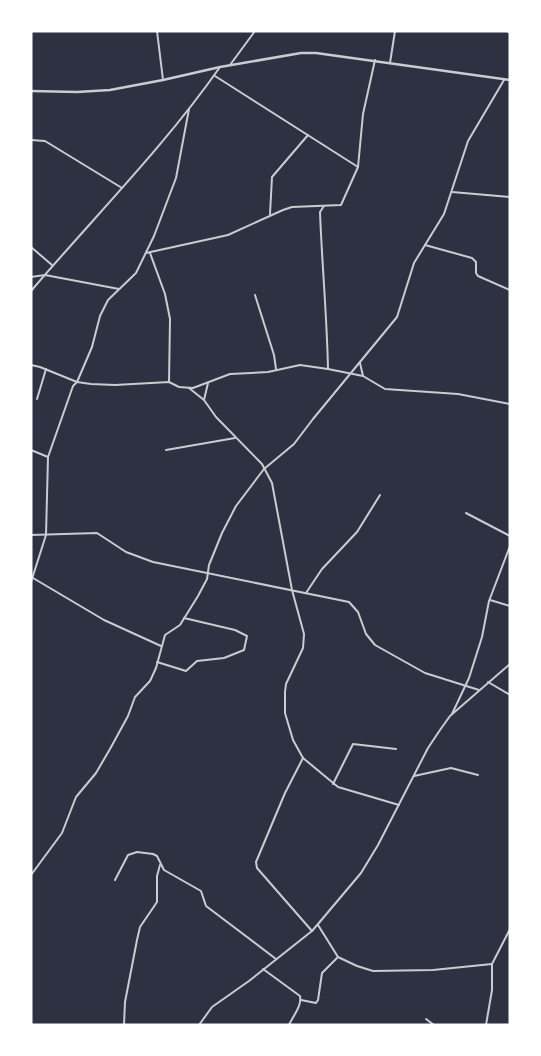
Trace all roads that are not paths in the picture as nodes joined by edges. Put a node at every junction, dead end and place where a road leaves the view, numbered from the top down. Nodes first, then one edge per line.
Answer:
1 (152, 31) edge
2 (255, 31) edge
3 (395, 31) edge
4 (157, 33) edge
5 (375, 60) junction
6 (390, 63) junction
7 (230, 66) junction
8 (220, 67) junction
9 (214, 75) junction
10 (163, 80) junction
11 (504, 80) junction
12 (510, 80) edge
13 (31, 91) edge
14 (189, 109) junction
15 (308, 135) junction
16 (31, 140) edge
17 (358, 167) junction
18 (122, 188) junction
19 (452, 192) junction
20 (510, 197) edge
21 (314, 206) junction
22 (324, 206) junction
23 (320, 212) junction
24 (270, 215) junction
25 (425, 245) junction
26 (31, 247) edge
27 (150, 252) junction
28 (146, 253) junction
29 (52, 266) junction
30 (45, 275) junction
31 (31, 277) edge
32 (119, 289) junction
33 (31, 290) edge
34 (510, 290) edge
35 (255, 295) dead end
36 (360, 363) junction
37 (31, 365) edge
38 (46, 369) junction
39 (328, 369) junction
40 (276, 370) junction
41 (351, 375) junction
42 (363, 376) junction
43 (77, 382) junction
44 (169, 382) junction
45 (209, 382) junction
46 (189, 388) junction
47 (37, 399) dead end
48 (204, 400) junction
49 (510, 404) edge
50 (235, 438) junction
51 (31, 450) edge
52 (166, 450) dead end
53 (48, 457) junction
54 (264, 468) junction
55 (380, 495) dead end
56 (466, 513) dead end
57 (31, 535) edge
58 (46, 535) junction
59 (510, 536) edge
60 (510, 546) edge
61 (208, 573) junction
62 (33, 578) junction
63 (31, 582) edge
64 (292, 590) junction
65 (306, 594) junction
66 (490, 600) junction
67 (510, 606) edge
68 (184, 618) junction
69 (161, 646) junction
70 (157, 662) junction
71 (510, 664) edge
72 (488, 682) junction
73 (466, 685) junction
74 (479, 690) junction
75 (510, 695) edge
76 (450, 716) junction
77 (396, 749) dead end
78 (303, 758) junction
79 (478, 775) dead end
80 (414, 776) junction
81 (333, 784) junction
82 (399, 805) junction
83 (160, 863) junction
84 (31, 875) edge
85 (115, 880) dead end
86 (318, 924) junction
87 (510, 929) edge
88 (312, 931) junction
89 (338, 957) junction
90 (276, 959) junction
91 (492, 964) junction
92 (263, 970) junction
93 (301, 1000) junction
94 (426, 1019) dead end
95 (124, 1025) edge
96 (199, 1025) edge
97 (289, 1025) edge
98 (434, 1025) edge
99 (486, 1025) edge

1 - 4 street
2 - 7 street
3 - 6 street
4 - 10 street
5 - 6 street
5 - 7 street
5 - 17 street
6 - 11 street
7 - 8 street
8 - 9 street
8 - 10 street
9 - 14 street
9 - 15 street
10 - 13 street
11 - 12 street
11 - 19 street
14 - 18 street
14 - 28 street
15 - 17 street
15 - 24 street
16 - 18 street
17 - 22 street
18 - 29 street
19 - 20 street
19 - 25 street
21 - 22 street
21 - 23 street
21 - 24 street
22 - 23 street
23 - 39 street
24 - 27 street
25 - 34 street
25 - 36 street
26 - 29 street
27 - 28 street
27 - 44 street
28 - 32 street
29 - 30 street
30 - 31 street
30 - 32 street
30 - 33 street
32 - 43 street
35 - 40 street
36 - 41 street
36 - 42 street
37 - 38 street
38 - 43 street
38 - 47 street
39 - 40 street
39 - 41 street
40 - 45 street
41 - 42 street
41 - 54 street
42 - 49 street
43 - 44 street
43 - 53 street
44 - 46 street
45 - 46 street
45 - 48 street
46 - 48 street
48 - 50 street
50 - 52 street
50 - 54 street
51 - 53 street
53 - 58 street
54 - 61 street
54 - 64 street
55 - 65 street
56 - 59 street
57 - 58 street
58 - 61 street
58 - 62 street
60 - 66 street
61 - 64 street
61 - 68 street
62 - 63 street
62 - 69 street
64 - 65 street
64 - 78 street
65 - 73 street
66 - 67 street
66 - 73 street
68 - 69 street
68 - 70 street
69 - 70 street
70 - 84 street
71 - 72 street
72 - 74 street
72 - 75 street
73 - 74 street
73 - 76 street
74 - 76 street
76 - 80 street
77 - 81 street
78 - 81 street
78 - 88 street
79 - 80 street
80 - 82 street
81 - 82 street
82 - 86 street
83 - 85 street
83 - 90 street
83 - 95 street
86 - 88 street
86 - 89 street
87 - 91 street
88 - 90 street
89 - 91 street
89 - 93 street
90 - 92 street
91 - 99 street
92 - 93 street
92 - 96 street
93 - 97 street
94 - 98 street

